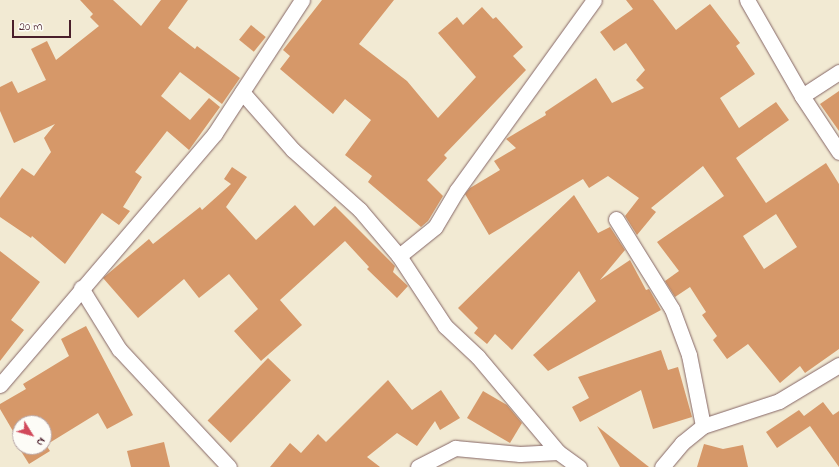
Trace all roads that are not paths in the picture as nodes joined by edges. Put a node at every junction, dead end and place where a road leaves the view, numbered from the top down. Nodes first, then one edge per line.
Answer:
1 (302, 0) edge
2 (594, 0) edge
3 (747, 0) edge
4 (839, 72) edge
5 (242, 92) junction
6 (802, 96) junction
7 (839, 152) edge
8 (616, 219) dead end
9 (399, 256) junction
10 (82, 288) junction
11 (839, 365) edge
12 (0, 385) edge
13 (703, 426) junction
14 (558, 452) junction
15 (229, 467) edge
16 (418, 467) edge
17 (578, 467) edge
18 (662, 467) edge

1 - 5 street
2 - 9 street
3 - 6 street
4 - 6 street
5 - 9 street
5 - 10 street
6 - 7 street
8 - 13 street
9 - 14 street
10 - 12 street
10 - 15 street
11 - 13 street
13 - 18 street
14 - 16 street
14 - 17 street

